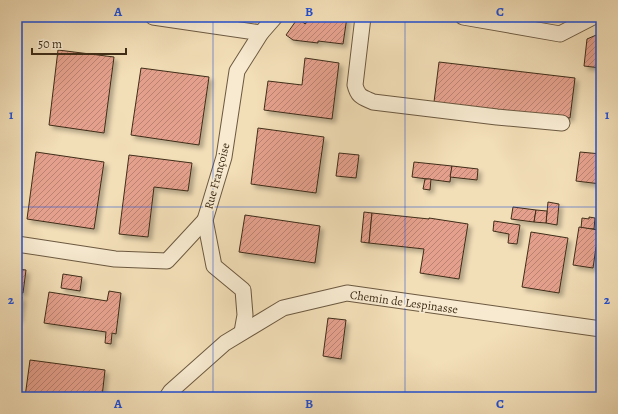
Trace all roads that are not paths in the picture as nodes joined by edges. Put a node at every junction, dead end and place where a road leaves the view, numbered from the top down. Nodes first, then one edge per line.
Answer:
1 (153, 17) edge
2 (275, 17) edge
3 (363, 17) edge
4 (464, 17) edge
5 (593, 17) edge
6 (261, 33) junction
7 (562, 123) dead end
8 (205, 220) junction
9 (17, 244) edge
10 (601, 329) edge
11 (242, 332) junction
12 (167, 397) edge

1 - 6 street
2 - 6 street, Rue Françoise
3 - 7 street
4 - 5 street
6 - 8 street, Rue Françoise
8 - 9 street
8 - 11 street, Rue Françoise
10 - 11 street, Chemin de Lespinasse
11 - 12 street, Chemin de Lespinasse

